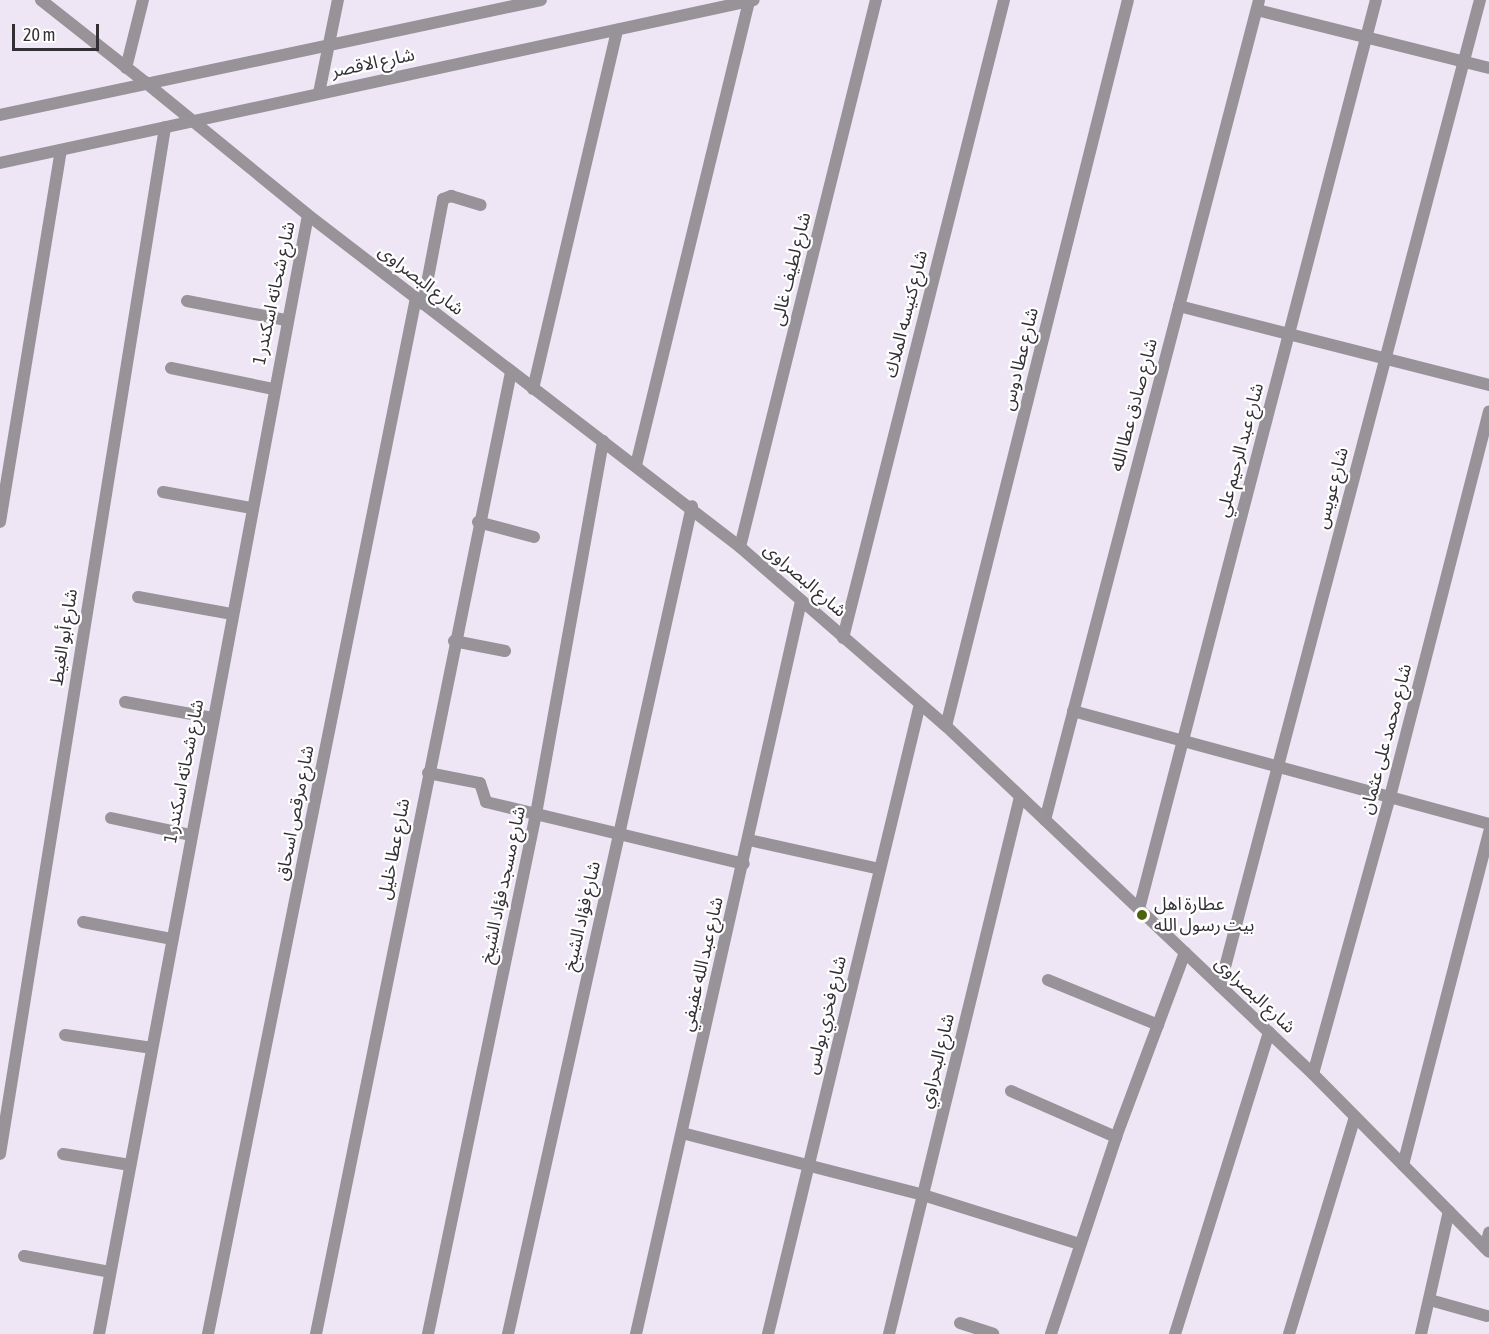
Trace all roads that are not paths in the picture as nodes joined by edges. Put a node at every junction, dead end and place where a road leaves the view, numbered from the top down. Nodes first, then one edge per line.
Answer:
1 (40, 0) edge
2 (143, 0) edge
3 (339, 0) edge
4 (541, 0) edge
5 (876, 0) edge
6 (1004, 0) edge
7 (1128, 0) edge
8 (1376, 0) edge
9 (1480, 0) edge
10 (751, 1) edge
11 (500, 4) edge
12 (1258, 5) edge
13 (616, 30) junction
14 (1366, 38) junction
15 (328, 44) junction
16 (1464, 62) junction
17 (126, 68) junction
18 (1489, 68) edge
19 (145, 82) junction
20 (319, 93) junction
21 (0, 116) edge
22 (190, 122) junction
23 (165, 127) junction
24 (61, 150) junction
25 (0, 163) edge
26 (481, 205) dead end
27 (308, 215) junction
28 (187, 301) dead end
29 (419, 301) junction
30 (1179, 306) junction
31 (286, 320) junction
32 (1289, 334) junction
33 (1385, 358) junction
34 (171, 368) dead end
35 (511, 372) junction
36 (1489, 385) edge
37 (273, 389) junction
38 (533, 389) junction
39 (1489, 412) edge
40 (603, 441) junction
41 (636, 465) junction
42 (164, 492) dead end
43 (692, 506) junction
44 (251, 508) junction
45 (0, 522) edge
46 (478, 522) junction
47 (534, 537) dead end
48 (740, 547) junction
49 (138, 597) dead end
50 (801, 601) junction
51 (232, 614) junction
52 (843, 638) junction
53 (454, 641) junction
54 (505, 651) dead end
55 (125, 702) dead end
56 (920, 704) junction
57 (1073, 711) junction
58 (213, 718) junction
59 (946, 726) junction
60 (1183, 740) junction
61 (1278, 766) junction
62 (428, 773) junction
63 (1020, 796) junction
64 (1390, 796) junction
65 (536, 814) junction
66 (111, 818) dead end
67 (1045, 820) junction
68 (1489, 824) edge
69 (1489, 832) edge
70 (619, 834) junction
71 (191, 835) junction
72 (749, 840) junction
73 (744, 864) junction
74 (880, 869) junction
75 (1139, 909) junction
76 (84, 922) dead end
77 (172, 939) junction
78 (1185, 952) junction
79 (1048, 980) dead end
80 (1220, 986) junction
81 (1158, 1024) junction
82 (1269, 1032) junction
83 (65, 1035) dead end
84 (152, 1048) junction
85 (1313, 1074) junction
86 (1011, 1091) dead end
87 (1355, 1117) junction
88 (682, 1133) junction
89 (1116, 1137) junction
90 (0, 1154) edge
91 (63, 1154) dead end
92 (130, 1165) junction
93 (808, 1165) junction
94 (1403, 1165) junction
95 (923, 1195) junction
96 (1449, 1211) junction
97 (1489, 1233) edge
98 (1079, 1244) junction
99 (1487, 1250) edge
100 (24, 1256) dead end
101 (110, 1272) junction
102 (1430, 1300) junction
103 (1487, 1316) dead end
104 (960, 1323) dead end
105 (99, 1334) edge
106 (208, 1334) edge
107 (316, 1334) edge
108 (428, 1334) edge
109 (508, 1334) edge
110 (636, 1334) edge
111 (768, 1334) edge
112 (889, 1334) edge
113 (993, 1334) edge
114 (1051, 1334) edge
115 (1176, 1334) edge
116 (1289, 1334) edge
117 (1421, 1334) edge

1 - 17 street, شارع البصراوى
2 - 17 street
3 - 15 street
4 - 11 street, شارع الاقصر
5 - 48 street, شارع لطيف غالى
6 - 52 street, شارع كنيسه الملاك
7 - 59 street, شارع عطا دوس
8 - 14 street, شارع عبد الرحيم علي
9 - 16 street, شارع عويس
10 - 13 street, شارع الاقصر
10 - 41 street
11 - 15 street, شارع الاقصر
12 - 14 street
12 - 30 street, شارع صادق عطا الله
13 - 20 street, شارع الاقصر
13 - 38 street
14 - 16 street
14 - 32 street, شارع عبد الرحيم علي
15 - 19 street, شارع الاقصر
15 - 20 street
16 - 18 street
16 - 33 street, شارع عويس
17 - 19 street, شارع البصراوى
19 - 21 street, شارع الاقصر
19 - 22 street, شارع البصراوى
20 - 22 street, شارع الاقصر
22 - 23 street, شارع الاقصر
22 - 27 street, شارع البصراوى
23 - 24 street, شارع الاقصر
23 - 90 street, شارع أبو الغيط
24 - 25 street, شارع الاقصر
24 - 45 street
26 - 29 street, شارع مرقص اسحاق
27 - 29 street, شارع البصراوى
27 - 31 street, شارع شحاته اسكندر 1
28 - 31 street
29 - 35 street, شارع البصراوى
29 - 106 street, شارع مرقص اسحاق
30 - 32 street
30 - 57 street, شارع صادق عطا الله
31 - 37 street, شارع شحاته اسكندر 1
32 - 33 street
32 - 60 street, شارع عبد الرحيم علي
33 - 36 street
33 - 61 street, شارع عويس
34 - 37 street
35 - 38 street, شارع البصراوى
35 - 46 street, شارع عطا خليل
37 - 44 street, شارع شحاته اسكندر 1
38 - 40 street, شارع البصراوى
39 - 64 street, شارع محمد على عثمان
40 - 41 street, شارع البصراوى
40 - 65 street, شارع مسجد فؤاد الشيخ
41 - 43 street, شارع البصراوى
42 - 44 street
43 - 48 street, شارع البصراوى
43 - 70 street, شارع فؤاد الشيخ
44 - 51 street, شارع شحاته اسكندر 1
46 - 47 street
46 - 53 street, شارع عطا خليل
48 - 50 street, شارع البصراوى
49 - 51 street
50 - 52 street, شارع البصراوى
50 - 72 street, شارع عبد الله عفيفي
51 - 58 street, شارع شحاته اسكندر 1
52 - 56 street, شارع البصراوى
53 - 54 street
53 - 62 street, شارع عطا خليل
55 - 58 street
56 - 59 street, شارع البصراوى
56 - 74 street, شارع فخري بولس
57 - 60 street
57 - 67 street, شارع صادق عطا الله
58 - 71 street, شارع شحاته اسكندر 1
59 - 63 street, شارع البصراوى
60 - 61 street
60 - 75 street, شارع عبد الرحيم علي
61 - 64 street
61 - 80 street, شارع عويس
62 - 65 street
62 - 107 street, شارع عطا خليل
63 - 67 street, شارع البصراوى
63 - 95 street, شارع البحراوي
64 - 68 street
64 - 85 street, شارع محمد على عثمان
65 - 70 street
65 - 108 street, شارع مسجد فؤاد الشيخ
66 - 71 street
67 - 75 street, شارع البصراوى
69 - 94 street
70 - 73 street
70 - 109 street, شارع فؤاد الشيخ
71 - 77 street, شارع شحاته اسكندر 1
72 - 73 street, شارع عبد الله عفيفي
72 - 74 street
73 - 88 street, شارع عبد الله عفيفي
74 - 93 street, شارع فخري بولس
75 - 78 street, شارع البصراوى
76 - 77 street
77 - 84 street, شارع شحاته اسكندر 1
78 - 80 street, شارع البصراوى
78 - 81 street
79 - 81 street
80 - 82 street, شارع البصراوى
81 - 89 street
82 - 85 street, شارع البصراوى
82 - 115 street
83 - 84 street
84 - 92 street, شارع شحاته اسكندر 1
85 - 87 street, شارع البصراوى
86 - 89 street
87 - 94 street, شارع البصراوى
87 - 116 street
88 - 93 street
88 - 110 street, شارع عبد الله عفيفي
89 - 98 street
91 - 92 street
92 - 101 street, شارع شحاته اسكندر 1
93 - 95 street
93 - 111 street, شارع فخري بولس
94 - 96 street, شارع البصراوى
95 - 98 street
95 - 112 street, شارع البحراوي
96 - 99 street, شارع البصراوى
96 - 102 street
97 - 99 street
98 - 114 street
100 - 101 street
101 - 105 street, شارع شحاته اسكندر 1
102 - 103 street
102 - 117 street
104 - 113 street

